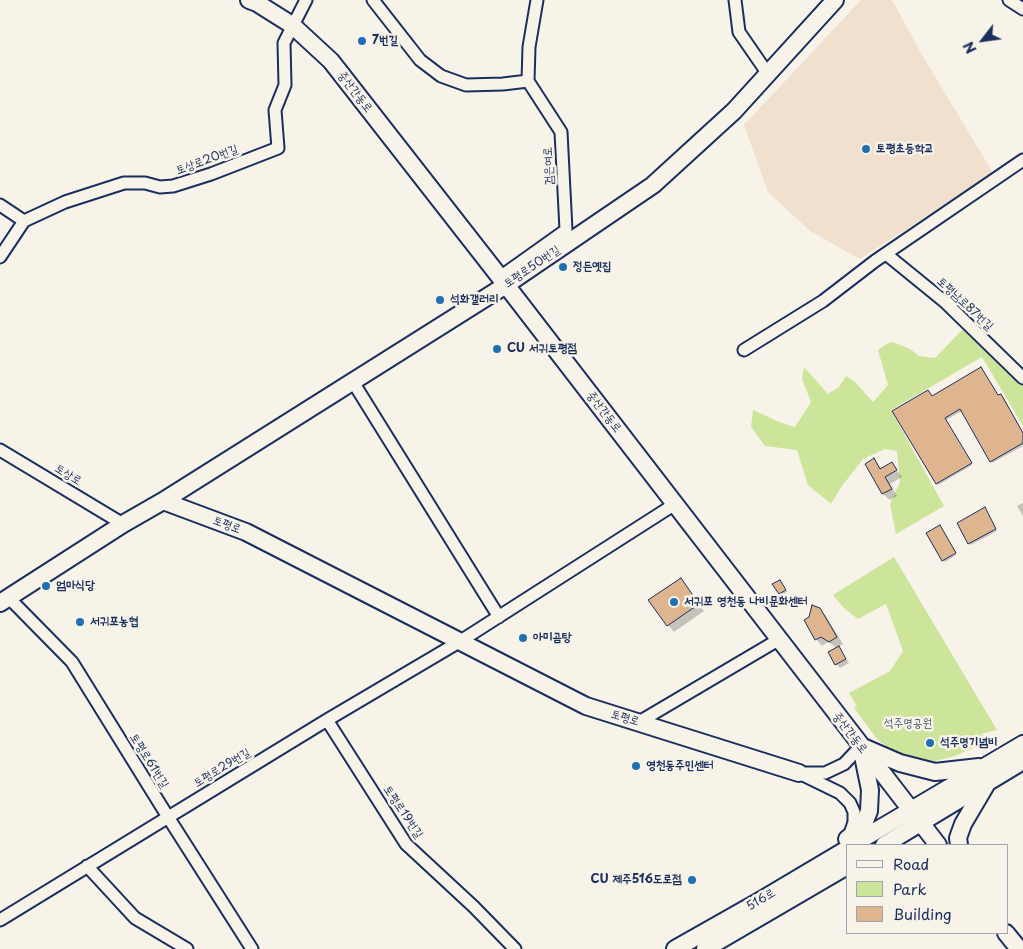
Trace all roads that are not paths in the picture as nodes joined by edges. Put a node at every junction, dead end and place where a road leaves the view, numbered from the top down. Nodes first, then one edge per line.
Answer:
1 (249, 0) edge
2 (306, 0) edge
3 (373, 0) edge
4 (537, 0) edge
5 (734, 0) edge
6 (835, 0) edge
7 (1008, 0) edge
8 (1023, 9) edge
9 (292, 25) junction
10 (768, 74) junction
11 (528, 81) junction
12 (1023, 160) edge
13 (0, 205) edge
14 (24, 220) junction
15 (886, 254) junction
16 (0, 257) edge
17 (503, 281) junction
18 (744, 350) dead end
19 (1023, 378) edge
20 (353, 382) junction
21 (0, 450) edge
22 (163, 501) junction
23 (675, 504) junction
24 (123, 524) junction
25 (5, 600) edge
26 (499, 617) junction
27 (778, 640) junction
28 (459, 642) junction
29 (327, 720) junction
30 (640, 722) junction
31 (1023, 744) edge
32 (861, 746) junction
33 (1023, 761) edge
34 (799, 773) junction
35 (986, 774) junction
36 (168, 817) junction
37 (916, 817) junction
38 (849, 844) edge
39 (885, 844) edge
40 (937, 844) edge
41 (959, 844) edge
42 (846, 845) edge
43 (87, 866) junction
44 (846, 867) edge
45 (846, 875) edge
46 (781, 906) junction
47 (0, 920) edge
48 (1007, 934) edge
49 (187, 949) edge
50 (252, 949) edge
51 (515, 949) edge
52 (675, 949) edge
53 (705, 949) edge
54 (1019, 949) edge

1 - 9 main road, 중산간동로
2 - 9 street
3 - 11 street
4 - 11 street
5 - 10 street
6 - 10 main road, 토평로50번길
7 - 8 street
9 - 14 street, 토상로20번길
9 - 17 main road, 중산간동로
10 - 17 main road, 토평로50번길
11 - 17 street, 검은여로
12 - 15 street
13 - 14 street
14 - 16 street
15 - 18 street
15 - 19 street, 토평남로87번길
17 - 20 main road, 토평로50번길
17 - 23 main road, 중산간동로
20 - 22 main road, 토평로50번길
20 - 26 street
21 - 24 street, 토상로
22 - 24 main road
22 - 28 main road, 토평로
23 - 26 street
23 - 27 main road, 중산간동로
24 - 25 main road
25 - 36 street, 토평로61번길
26 - 28 street
27 - 30 street
27 - 32 main road, 중산간동로
28 - 29 street, 토평로29번길
28 - 30 main road, 토평로
29 - 36 street, 토평로29번길
29 - 51 street, 토평로19번길
30 - 34 main road, 토평로
31 - 35 main road
32 - 34 street
32 - 35 main road
32 - 37 main road, 중산간동로
32 - 38 main road
33 - 35 main road
34 - 38 street
35 - 37 main road
35 - 41 main road
36 - 43 street, 토평로29번길
36 - 50 street, 토평로61번길
37 - 38 main road
37 - 39 main road
37 - 40 main road, 중산간동로
42 - 52 main road, 516로
43 - 47 street, 토평로29번길
43 - 49 street
44 - 46 main road, 516로
45 - 46 main road
46 - 53 main road, 516로
48 - 54 main road

